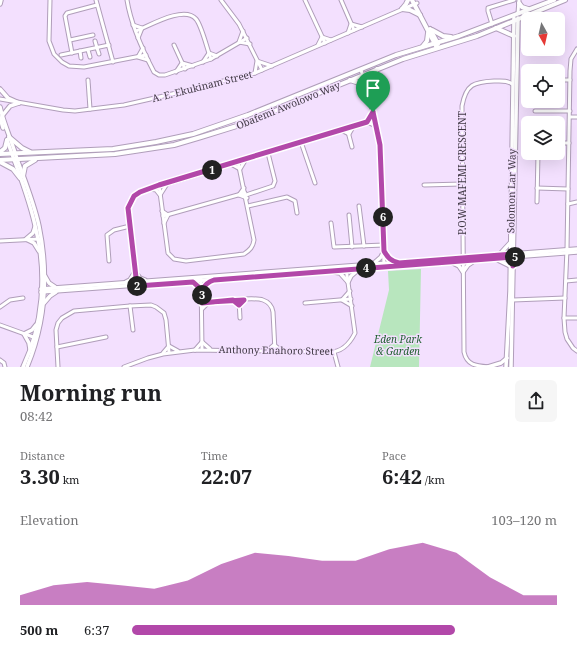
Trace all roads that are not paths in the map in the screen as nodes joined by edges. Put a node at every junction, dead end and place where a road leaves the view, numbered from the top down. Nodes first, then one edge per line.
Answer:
1 (1, 0) edge
2 (50, 0) edge
3 (96, 0) edge
4 (127, 0) edge
5 (221, 0) edge
6 (305, 0) edge
7 (340, 0) edge
8 (408, 0) edge
9 (514, 0) edge
10 (554, 0) edge
11 (565, 0) edge
12 (414, 2) edge
13 (519, 2) edge
14 (0, 4) edge
15 (97, 5) junction
16 (402, 9) junction
17 (529, 10) junction
18 (516, 14) junction
19 (420, 15) junction
20 (516, 20) junction
21 (351, 24) junction
22 (492, 24) junction
23 (133, 25) junction
24 (362, 27) junction
25 (142, 28) junction
26 (496, 28) junction
27 (354, 30) junction
28 (429, 30) junction
29 (136, 31) junction
30 (243, 31) junction
31 (348, 33) junction
32 (93, 35) dead end
33 (322, 36) junction
34 (514, 36) junction
35 (138, 38) junction
36 (247, 38) junction
37 (453, 38) junction
38 (70, 40) junction
39 (331, 40) junction
40 (95, 41) dead end
41 (239, 42) junction
42 (325, 43) junction
43 (436, 43) junction
44 (250, 44) junction
45 (109, 45) junction
46 (174, 45) dead end
47 (318, 45) junction
48 (421, 47) junction
49 (97, 48) junction
50 (143, 48) junction
51 (439, 48) junction
52 (577, 49) edge
53 (88, 50) junction
54 (80, 52) junction
55 (72, 53) junction
56 (209, 53) junction
57 (99, 54) dead end
58 (61, 55) dead end
59 (146, 55) junction
60 (217, 56) junction
61 (90, 57) dead end
62 (138, 57) junction
63 (81, 58) dead end
64 (211, 59) junction
65 (148, 60) junction
66 (258, 60) junction
67 (113, 62) junction
68 (203, 62) junction
69 (182, 63) junction
70 (193, 66) junction
71 (272, 66) junction
72 (185, 69) junction
73 (377, 69) junction
74 (262, 70) junction
75 (361, 70) junction
76 (176, 72) junction
77 (255, 73) junction
78 (363, 75) junction
79 (513, 75) junction
80 (88, 80) dead end
81 (350, 80) junction
82 (565, 80) edge
83 (570, 80) junction
84 (507, 81) junction
85 (512, 84) junction
86 (367, 88) junction
87 (0, 89) edge
88 (0, 99) edge
89 (19, 103) junction
90 (0, 107) edge
91 (90, 109) junction
92 (535, 111) dead end
93 (570, 111) junction
94 (373, 112) junction
95 (1, 117) edge
96 (570, 117) junction
97 (577, 117) edge
98 (375, 120) junction
99 (367, 122) junction
100 (354, 126) junction
101 (376, 126) junction
102 (347, 128) junction
103 (341, 130) junction
104 (349, 134) junction
105 (8, 138) junction
106 (301, 142) junction
107 (565, 143) edge
108 (569, 143) junction
109 (352, 147) dead end
110 (0, 153) edge
111 (33, 153) junction
112 (268, 153) junction
113 (14, 154) junction
114 (38, 159) junction
115 (246, 159) junction
116 (16, 160) junction
117 (538, 160) edge
118 (0, 161) edge
119 (238, 162) junction
120 (231, 164) junction
121 (240, 169) junction
122 (21, 177) junction
123 (170, 182) junction
124 (315, 183) dead end
125 (424, 184) dead end
126 (462, 184) junction
127 (159, 185) junction
128 (244, 188) junction
129 (537, 188) junction
130 (150, 189) junction
131 (568, 189) junction
132 (160, 195) junction
133 (239, 195) junction
134 (246, 195) junction
135 (537, 202) dead end
136 (577, 202) edge
137 (568, 204) junction
138 (248, 206) junction
139 (359, 206) dead end
140 (162, 211) junction
141 (297, 213) dead end
142 (168, 214) junction
143 (349, 215) dead end
144 (163, 216) junction
145 (331, 223) dead end
146 (35, 224) junction
147 (164, 224) junction
148 (130, 226) junction
149 (26, 239) junction
150 (40, 239) junction
151 (0, 241) edge
152 (512, 243) junction
153 (384, 245) junction
154 (364, 246) junction
155 (352, 247) junction
156 (577, 248) edge
157 (384, 251) junction
158 (567, 251) junction
159 (577, 252) edge
160 (40, 254) junction
161 (499, 255) junction
162 (512, 255) junction
163 (521, 255) junction
164 (491, 259) junction
165 (463, 260) junction
166 (475, 260) junction
167 (109, 261) dead end
168 (452, 262) junction
169 (399, 263) junction
170 (370, 265) junction
171 (384, 266) junction
172 (512, 266) junction
173 (346, 268) junction
174 (361, 269) junction
175 (330, 271) junction
176 (135, 272) junction
177 (463, 272) junction
178 (45, 275) junction
179 (201, 279) junction
180 (214, 280) junction
181 (577, 280) edge
182 (149, 281) junction
183 (566, 281) junction
184 (189, 282) junction
185 (348, 282) junction
186 (123, 283) junction
187 (136, 284) junction
188 (59, 290) junction
189 (202, 290) junction
190 (43, 291) junction
191 (350, 291) junction
192 (202, 297) junction
193 (23, 298) dead end
194 (565, 298) junction
195 (351, 299) junction
196 (233, 300) junction
197 (239, 300) junction
198 (244, 300) junction
199 (342, 300) junction
200 (513, 300) junction
201 (209, 302) junction
202 (202, 303) junction
203 (305, 303) dead end
204 (44, 304) junction
205 (239, 305) junction
206 (130, 306) junction
207 (136, 306) junction
208 (352, 306) junction
209 (0, 307) edge
210 (125, 307) junction
211 (202, 309) junction
212 (131, 312) junction
213 (240, 318) dead end
214 (564, 318) junction
215 (577, 318) edge
216 (37, 324) junction
217 (0, 325) edge
218 (133, 330) dead end
219 (24, 334) junction
220 (106, 337) dead end
221 (36, 338) junction
222 (57, 342) junction
223 (202, 342) junction
224 (274, 345) junction
225 (63, 346) junction
226 (169, 346) junction
227 (57, 347) junction
228 (202, 349) junction
229 (210, 349) junction
230 (30, 350) junction
231 (195, 350) junction
232 (178, 351) junction
233 (267, 351) junction
234 (275, 351) junction
235 (282, 351) junction
236 (577, 351) edge
237 (169, 352) junction
238 (334, 352) junction
239 (57, 353) junction
240 (163, 354) junction
241 (507, 357) junction
242 (0, 360) edge
243 (509, 366) edge
244 (5, 367) edge
245 (23, 367) edge
246 (27, 367) edge
247 (58, 367) edge
248 (124, 367) edge
249 (338, 367) edge
250 (488, 367) edge
251 (492, 367) edge

1 - 14 street
2 - 67 street
3 - 15 street
4 - 23 street
5 - 30 street
6 - 33 street
7 - 21 street
8 - 16 main road
9 - 22 street
10 - 17 main road, Obafemi Awolowo Way
11 - 20 main road, Obafemi Awolowo Way
12 - 16 street, A. E. Ekukinam Street
12 - 19 main road
12 - 28 main road
13 - 17 main road
13 - 18 street
15 - 38 street
15 - 45 street
16 - 19 main road
16 - 24 street, A. E. Ekukinam Street
17 - 18 main road, Obafemi Awolowo Way
18 - 20 street, Solomon Lar Way
18 - 22 main road, Obafemi Awolowo Way
19 - 28 main road
20 - 26 main road, Obafemi Awolowo Way
20 - 34 street, Solomon Lar Way
20 - 152 street, Solomon Lar Way
21 - 24 street
21 - 27 street
21 - 31 street
22 - 37 main road, Obafemi Awolowo Way
23 - 25 street
23 - 29 street
24 - 27 street, A. E. Ekukinam Street
25 - 29 street
25 - 35 street
25 - 56 street
26 - 34 main road
26 - 51 main road, Obafemi Awolowo Way
27 - 31 street, A. E. Ekukinam Street
28 - 37 main road
28 - 43 main road
28 - 48 main road
29 - 35 street
30 - 36 street
30 - 41 street
31 - 39 street, A. E. Ekukinam Street
32 - 38 street
33 - 39 street
33 - 42 street
33 - 47 street
34 - 79 street, Solomon Lar Way
35 - 50 street
36 - 41 street
36 - 44 street
37 - 43 main road, Obafemi Awolowo Way
38 - 55 street
39 - 42 street, A. E. Ekukinam Street
40 - 49 street
41 - 44 street
41 - 60 street
42 - 47 street, A. E. Ekukinam Street
43 - 48 main road, Obafemi Awolowo Way
43 - 51 main road
44 - 66 street
45 - 49 street
45 - 67 street
46 - 69 street
47 - 71 street, A. E. Ekukinam Street
48 - 75 main road, Obafemi Awolowo Way
49 - 53 street
49 - 57 street
50 - 59 street
50 - 62 street
51 - 73 main road, Obafemi Awolowo Way
52 - 83 street
53 - 54 street
53 - 61 street
54 - 55 street
54 - 63 street
55 - 58 street
56 - 60 street
56 - 64 street
56 - 68 street
59 - 62 street
59 - 65 street
60 - 64 street
62 - 65 street
62 - 67 street
64 - 68 street
65 - 76 street
66 - 71 street
66 - 74 street
66 - 77 street
68 - 70 street
69 - 70 street
69 - 72 street
69 - 76 street
70 - 72 street
71 - 74 street, A. E. Ekukinam Street
72 - 76 street
73 - 78 main road, Obafemi Awolowo Way
73 - 86 main road
74 - 77 street, A. E. Ekukinam Street
75 - 78 street
75 - 111 main road, Obafemi Awolowo Way
77 - 91 street, A. E. Ekukinam Street
78 - 81 main road, Obafemi Awolowo Way
78 - 86 street
79 - 84 street
79 - 85 street, Solomon Lar Way
80 - 91 street
81 - 86 main road
81 - 114 main road, Obafemi Awolowo Way
82 - 83 street
83 - 93 street
84 - 85 street
84 - 126 street, P.O.W MAFEMI CRESCENT
85 - 152 street, Solomon Lar Way
86 - 94 street
87 - 89 street
88 - 89 street, A. E. Ekukinam Street
89 - 91 street, A. E. Ekukinam Street
89 - 95 street
90 - 95 street
92 - 93 street
93 - 96 street
94 - 98 street
94 - 99 street
95 - 105 street
96 - 97 street
96 - 108 street
98 - 99 street
98 - 101 street
99 - 100 street
99 - 101 street
100 - 102 street
100 - 104 street
101 - 153 street
102 - 103 street
102 - 104 street
103 - 104 street
103 - 106 street
104 - 109 street
105 - 110 main road
105 - 111 main road
105 - 113 street
106 - 112 street
106 - 124 street
107 - 108 street
108 - 131 street
110 - 113 main road, Obafemi Awolowo Way
111 - 113 main road, Obafemi Awolowo Way
112 - 115 street
112 - 134 street
113 - 116 street
114 - 116 main road, Obafemi Awolowo Way
114 - 122 main road
115 - 119 street
115 - 121 street
116 - 118 main road, Obafemi Awolowo Way
116 - 122 street
117 - 129 street
118 - 122 main road
119 - 120 street
119 - 121 street
120 - 121 street
120 - 123 street
121 - 128 street
122 - 146 street
122 - 150 street
123 - 127 street
123 - 132 street
125 - 126 street
126 - 165 street, P.O.W MAFEMI CRESCENT
127 - 130 street
127 - 132 street
128 - 133 street
128 - 134 street
129 - 131 street
129 - 135 street
130 - 132 street
130 - 148 street
131 - 137 street
132 - 140 street
133 - 134 street
133 - 142 street
134 - 138 street
136 - 137 street
137 - 158 street
138 - 141 street
138 - 147 street
139 - 154 street
140 - 142 street
140 - 144 street
142 - 144 street
142 - 147 street
143 - 155 street
144 - 147 street
145 - 155 street
146 - 149 street
146 - 150 street
148 - 167 street
148 - 176 street
149 - 150 street
149 - 151 street
149 - 160 street
150 - 160 street
150 - 178 street
152 - 161 street
152 - 162 street, Solomon Lar Way
152 - 163 street
153 - 154 street
153 - 157 street
154 - 155 street
156 - 158 street
157 - 169 street
157 - 170 street
157 - 171 street
158 - 159 street
158 - 163 street
158 - 183 street
160 - 190 street
161 - 162 street
161 - 165 street
162 - 163 street
162 - 164 street
162 - 172 street, Solomon Lar Way
163 - 172 street
164 - 166 street
164 - 172 street
165 - 166 street
165 - 168 street
165 - 169 street
165 - 177 street, P.O.W MAFEMI CRESCENT
166 - 177 street
168 - 171 street
168 - 177 street
169 - 171 street
170 - 171 street
170 - 173 street
171 - 174 street
172 - 200 street, Solomon Lar Way
172 - 241 street, Solomon Lar Way
173 - 174 street
173 - 175 street
173 - 179 street
173 - 185 street, Anthony Enahoro Street
174 - 185 street
175 - 180 street
175 - 185 street
176 - 182 street
176 - 186 street
176 - 187 street
177 - 250 street, P.O.W MAFEMI CRESCENT
178 - 188 street
178 - 190 street
179 - 180 street
179 - 182 street
179 - 184 street
179 - 189 street
180 - 189 street
181 - 183 street
182 - 187 street
183 - 194 street
184 - 187 street
184 - 189 street
185 - 191 street, Anthony Enahoro Street
186 - 187 street
186 - 188 street
187 - 188 street
188 - 190 street
188 - 204 street
189 - 192 street
190 - 204 street
190 - 216 street
191 - 195 street, Anthony Enahoro Street
191 - 199 street
192 - 201 street
192 - 202 street
193 - 209 street
194 - 200 street
194 - 214 street
195 - 199 street
195 - 208 street, Anthony Enahoro Street
196 - 197 street
196 - 201 street
196 - 205 street
197 - 198 street
197 - 205 street
198 - 205 street
198 - 224 street
199 - 203 street
199 - 208 street
200 - 243 street, Solomon Lar Way
201 - 202 street
201 - 211 street
202 - 211 street
204 - 221 street
205 - 213 street
206 - 207 street
206 - 210 street
206 - 212 street
207 - 212 street
207 - 226 street
208 - 238 street, Anthony Enahoro Street
210 - 212 street
210 - 222 street
211 - 223 street
212 - 218 street
214 - 215 street
214 - 236 street
216 - 219 street
216 - 221 street
217 - 219 street
219 - 221 street
219 - 230 street
220 - 225 street
221 - 230 street
221 - 246 street
222 - 225 street
222 - 227 street
223 - 228 street
223 - 229 street
223 - 231 street
224 - 233 street
224 - 234 street
224 - 235 street
225 - 227 street
225 - 239 street
226 - 232 street
226 - 237 street
226 - 240 street
227 - 239 street
228 - 229 street, Anthony Enahoro Street
228 - 231 street, Anthony Enahoro Street
229 - 233 street, Anthony Enahoro Street
230 - 245 street
231 - 232 street, Anthony Enahoro Street
232 - 237 street, Anthony Enahoro Street
233 - 234 street, Anthony Enahoro Street
234 - 235 street, Anthony Enahoro Street
235 - 238 street, Anthony Enahoro Street
237 - 240 street, Anthony Enahoro Street
238 - 249 street
239 - 247 street
240 - 248 street, Anthony Enahoro Street
241 - 243 street, Solomon Lar Way
241 - 250 street
242 - 244 street
250 - 251 street, P.O.W MAFEMI CRESCENT

